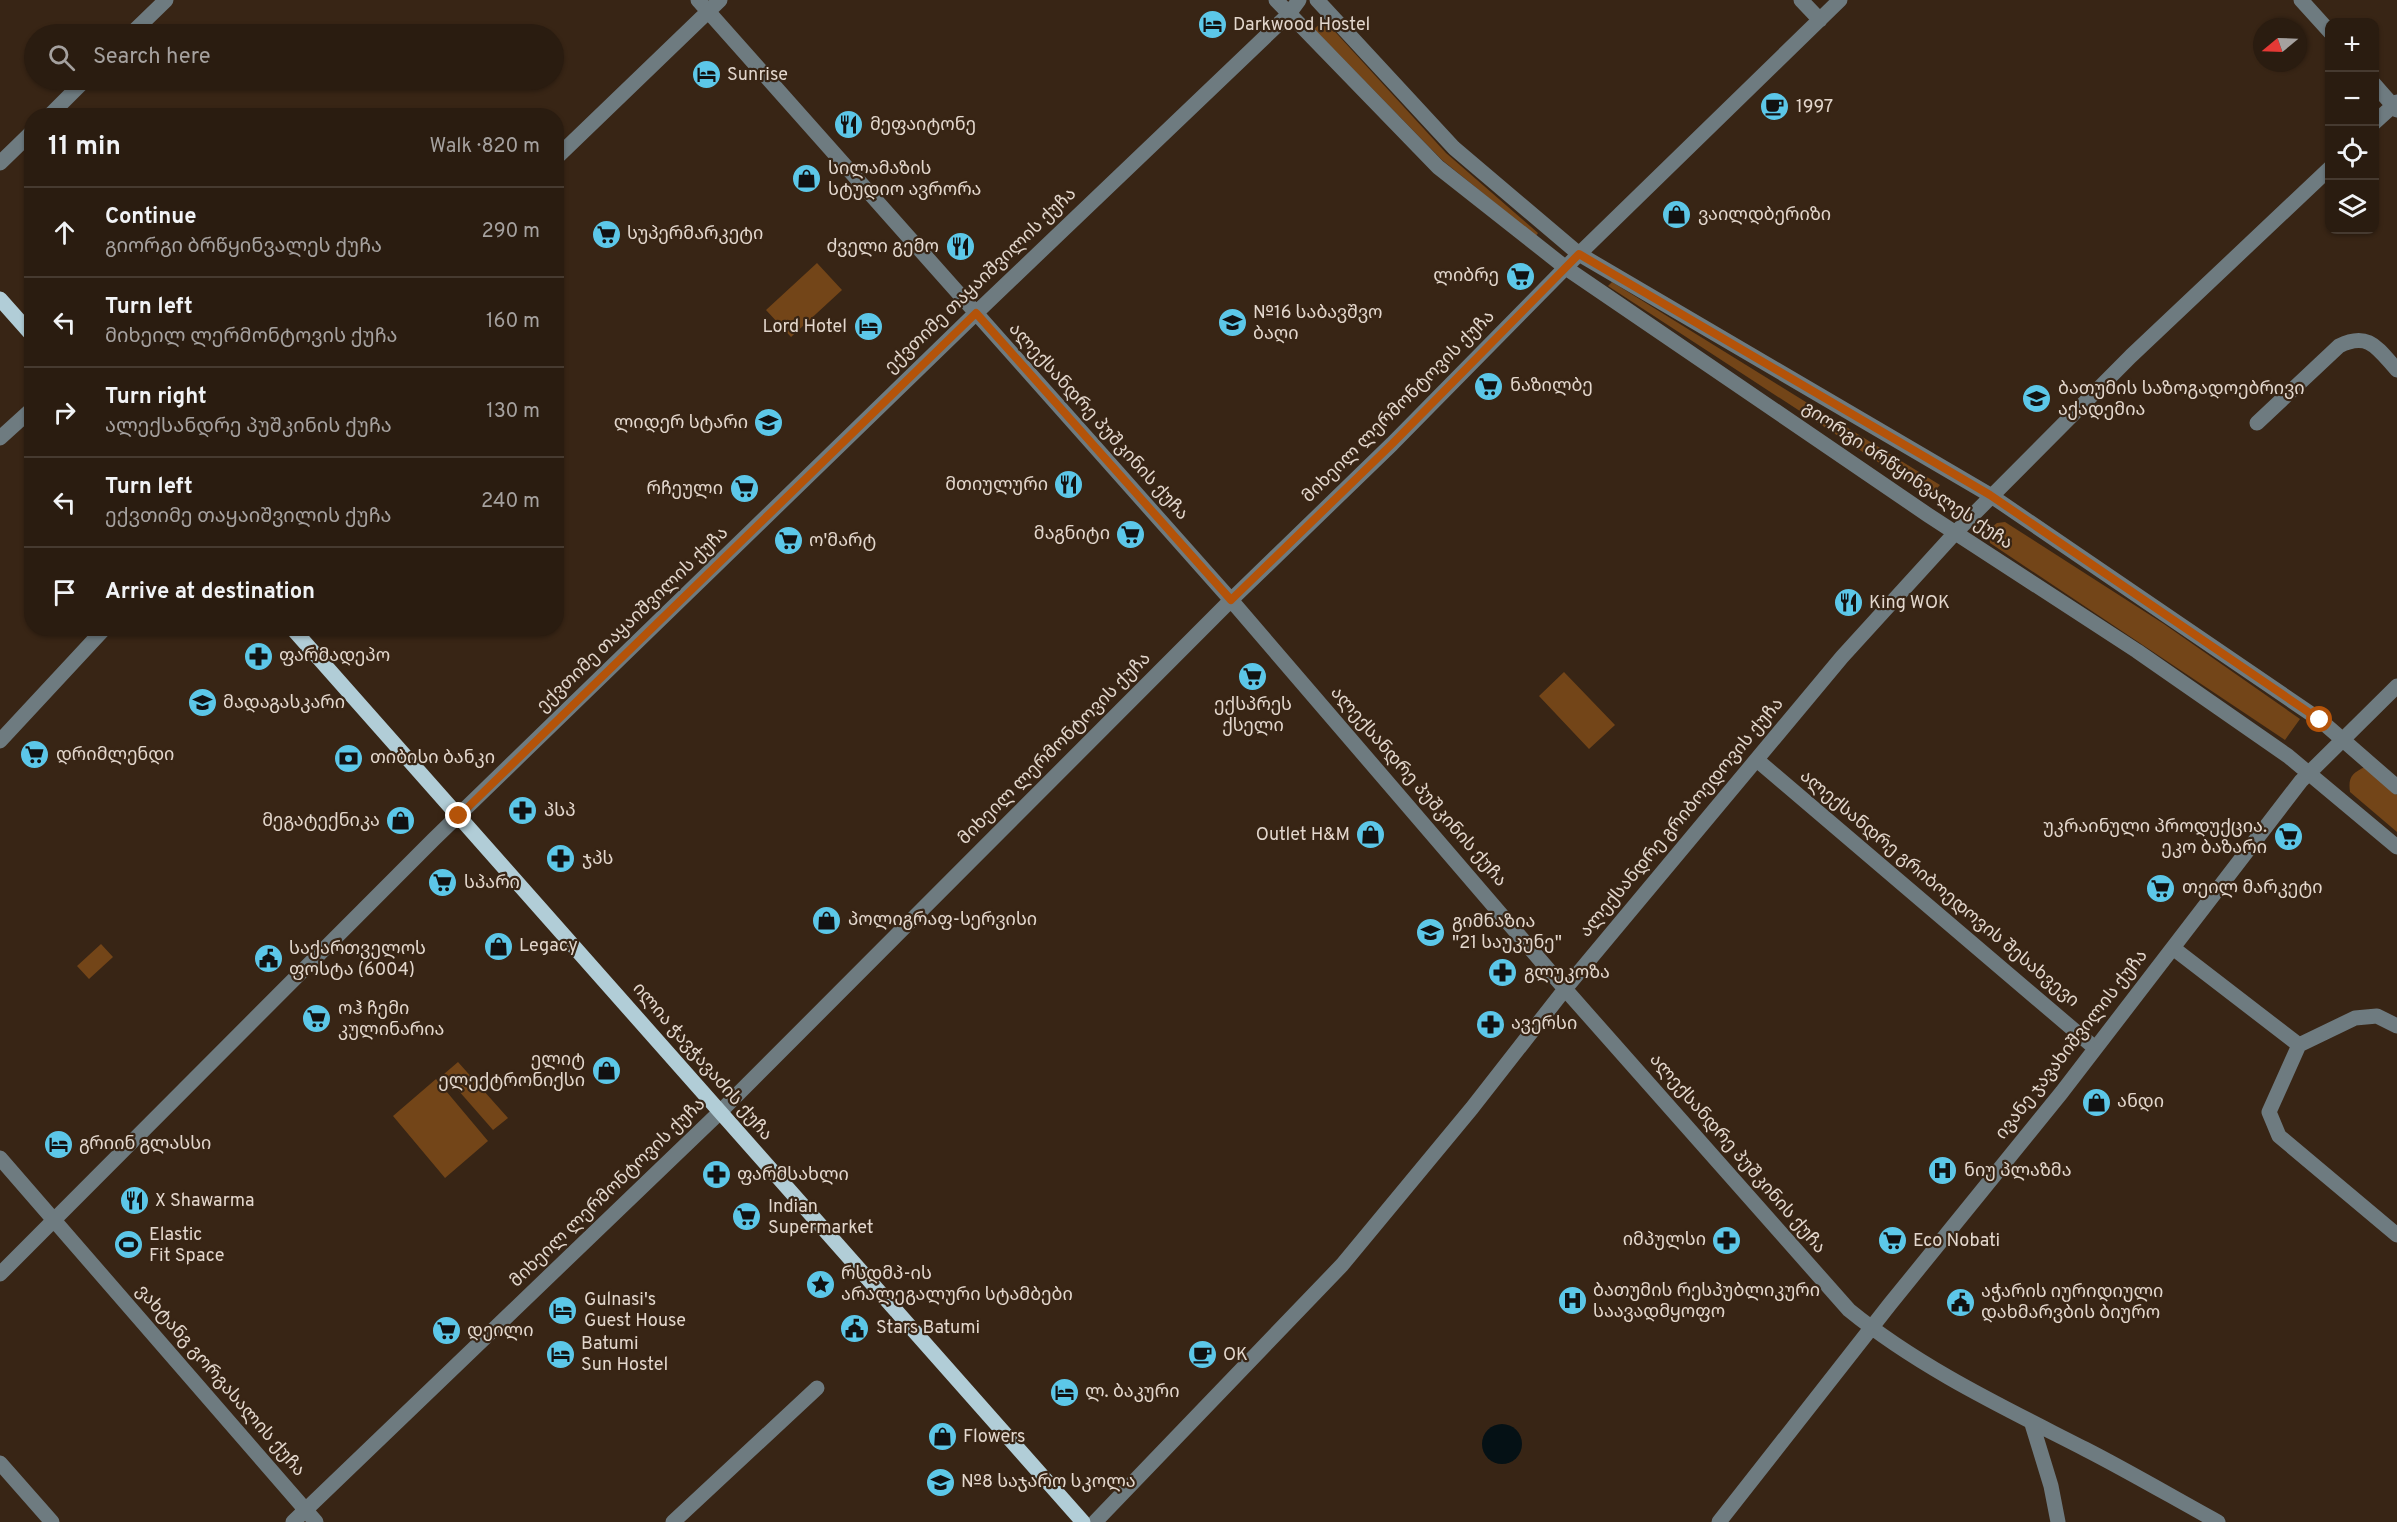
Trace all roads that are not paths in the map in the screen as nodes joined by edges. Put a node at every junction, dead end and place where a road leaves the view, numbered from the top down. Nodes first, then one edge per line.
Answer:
1 (165, 0) edge
2 (698, 0) edge
3 (720, 0) edge
4 (1276, 0) edge
5 (1299, 0) edge
6 (1317, 0) edge
7 (1801, 0) edge
8 (1840, 0) edge
9 (2301, 0) edge
10 (709, 11) junction
11 (1288, 15) junction
12 (1820, 20) junction
13 (141, 24) edge
14 (2325, 26) edge
15 (2379, 89) edge
16 (75, 90) edge
17 (2396, 106) edge
18 (57, 108) edge
19 (2379, 119) edge
20 (24, 140) edge
21 (564, 150) edge
22 (0, 163) edge
23 (2325, 173) edge
24 (1579, 254) junction
25 (1566, 268) junction
26 (0, 299) edge
27 (976, 313) junction
28 (24, 326) edge
29 (2397, 370) edge
30 (24, 416) edge
31 (2257, 423) dead end
32 (0, 438) edge
33 (1990, 495) junction
34 (1954, 533) junction
35 (1231, 600) junction
36 (98, 636) edge
37 (299, 636) edge
38 (2397, 686) edge
39 (2342, 739) junction
40 (0, 741) edge
41 (1757, 760) junction
42 (2309, 773) junction
43 (2397, 787) edge
44 (459, 816) junction
45 (2397, 847) edge
46 (2173, 948) junction
47 (1565, 989) junction
48 (2397, 1026) edge
49 (2299, 1045) junction
50 (2095, 1048) junction
51 (720, 1112) junction
52 (0, 1158) edge
53 (55, 1221) junction
54 (2397, 1235) edge
55 (0, 1274) edge
56 (1871, 1328) junction
57 (817, 1388) dead end
58 (2032, 1424) junction
59 (0, 1463) edge
60 (306, 1510) junction
61 (52, 1522) edge
62 (293, 1522) edge
63 (316, 1522) edge
64 (673, 1522) edge
65 (1083, 1522) edge
66 (1095, 1522) edge
67 (1719, 1522) edge
68 (2058, 1522) edge
69 (2218, 1522) edge

1 - 13 street
2 - 10 street, ალექსანდრე პუშკინის ქუჩა
3 - 10 street
4 - 11 street, გიორგი ბრწყინვალეს ქუჩა
5 - 11 street, ექვთიმე თაყაიშვილის ქუჩა
6 - 24 street, გიორგი ბრწყინვალეს ქუჩა
7 - 12 street
8 - 12 street, მიხეილ ლერმონტოვის ქუჩა
9 - 14 street
10 - 21 street
10 - 27 street, ალექსანდრე პუშკინის ქუჩა
11 - 25 street, გიორგი ბრწყინვალეს ქუჩა
11 - 27 street, ექვთიმე თაყაიშვილის ქუჩა
12 - 24 street, მიხეილ ლერმონტოვის ქუჩა
15 - 17 street
16 - 18 street
17 - 19 street
20 - 22 street
23 - 33 street, ალექსანდრე გრიბოედოვის ქუჩა
24 - 25 street, მიხეილ ლერმონტოვის ქუჩა
24 - 33 street, გიორგი ბრწყინვალეს ქუჩა
25 - 34 street, გიორგი ბრწყინვალეს ქუჩა
25 - 35 street, მიხეილ ლერმონტოვის ქუჩა
26 - 28 main road
27 - 35 street, ალექსანდრე პუშკინის ქუჩა
27 - 44 street, ექვთიმე თაყაიშვილის ქუჩა
29 - 31 street
30 - 32 street
33 - 34 street, ალექსანდრე გრიბოედოვის ქუჩა
33 - 39 street, გიორგი ბრწყინვალეს ქუჩა
34 - 41 street, ალექსანდრე გრიბოედოვის ქუჩა
34 - 42 street, გიორგი ბრწყინვალეს ქუჩა
35 - 47 street, ალექსანდრე პუშკინის ქუჩა
35 - 51 street, მიხეილ ლერმონტოვის ქუჩა
36 - 40 street
37 - 44 main road, ილია ჭავჭავაძის ქუჩა
38 - 39 street, ივანე ჯავახიშვილის ქუჩა
39 - 42 street, ივანე ჯავახიშვილის ქუჩა
39 - 43 street, გიორგი ბრწყინვალეს ქუჩა
41 - 47 street, ალექსანდრე გრიბოედოვის ქუჩა
41 - 50 street, ალექსანდრე გრიბოედოვის შესახვევი
42 - 45 street, გიორგი ბრწყინვალეს ქუჩა
42 - 46 street, ივანე ჯავახიშვილის ქუჩა
44 - 51 main road, ილია ჭავჭავაძის ქუჩა
44 - 53 street, ექვთიმე თაყაიშვილის ქუჩა
46 - 49 street
46 - 50 street, ივანე ჯავახიშვილის ქუჩა
47 - 56 street, ალექსანდრე პუშკინის ქუჩა
47 - 66 street, ალექსანდრე გრიბოედოვის ქუჩა
48 - 49 street
49 - 54 street
50 - 56 street, ივანე ჯავახიშვილის ქუჩა
51 - 60 street, მიხეილ ლერმონტოვის ქუჩა
51 - 65 main road, ილია ჭავჭავაძის ქუჩა
52 - 53 street, ვახტანგ გორგასალის ქუჩა
53 - 55 street, ექვთიმე თაყაიშვილის ქუჩა
53 - 60 street, ვახტანგ გორგასალის ქუჩა
56 - 58 street, ალექსანდრე პუშკინის ქუჩა
56 - 67 street, ივანე ჯავახიშვილის ქუჩა
57 - 64 street
58 - 68 street
58 - 69 street, ალექსანდრე პუშკინის ქუჩა
59 - 61 street
60 - 62 street, მიხეილ ლერმონტოვის ქუჩა
60 - 63 street, ვახტანგ გორგასალის ქუჩა

